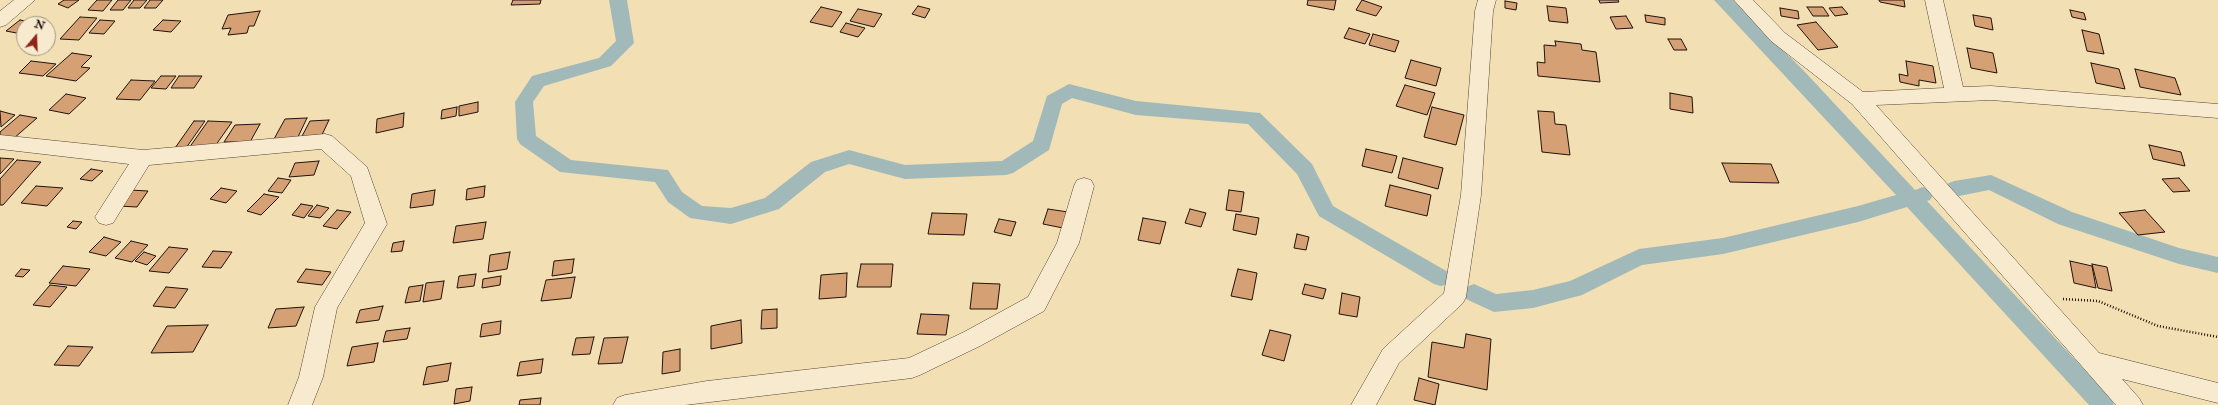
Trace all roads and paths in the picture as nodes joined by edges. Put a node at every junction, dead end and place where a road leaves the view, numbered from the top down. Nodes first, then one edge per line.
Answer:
1 (26, 0) edge
2 (1487, 0) edge
3 (1743, 0) edge
4 (1934, 0) edge
5 (0, 21) edge
6 (1955, 95) junction
7 (1859, 99) junction
8 (2218, 111) edge
9 (0, 142) edge
10 (143, 158) junction
11 (1084, 186) dead end
12 (106, 217) dead end
13 (2057, 299) dead end
14 (2218, 337) edge
15 (2092, 361) junction
16 (2218, 393) edge
17 (706, 398) edge
18 (300, 405) edge
19 (625, 405) edge
20 (1363, 405) edge
21 (2131, 405) edge

1 - 5 street
2 - 20 street
3 - 7 street
4 - 6 street
6 - 7 street
6 - 8 street
7 - 15 street
9 - 10 street
10 - 12 street
10 - 18 street
11 - 17 street
13 - 14 path
15 - 16 street
15 - 21 street
17 - 19 street

